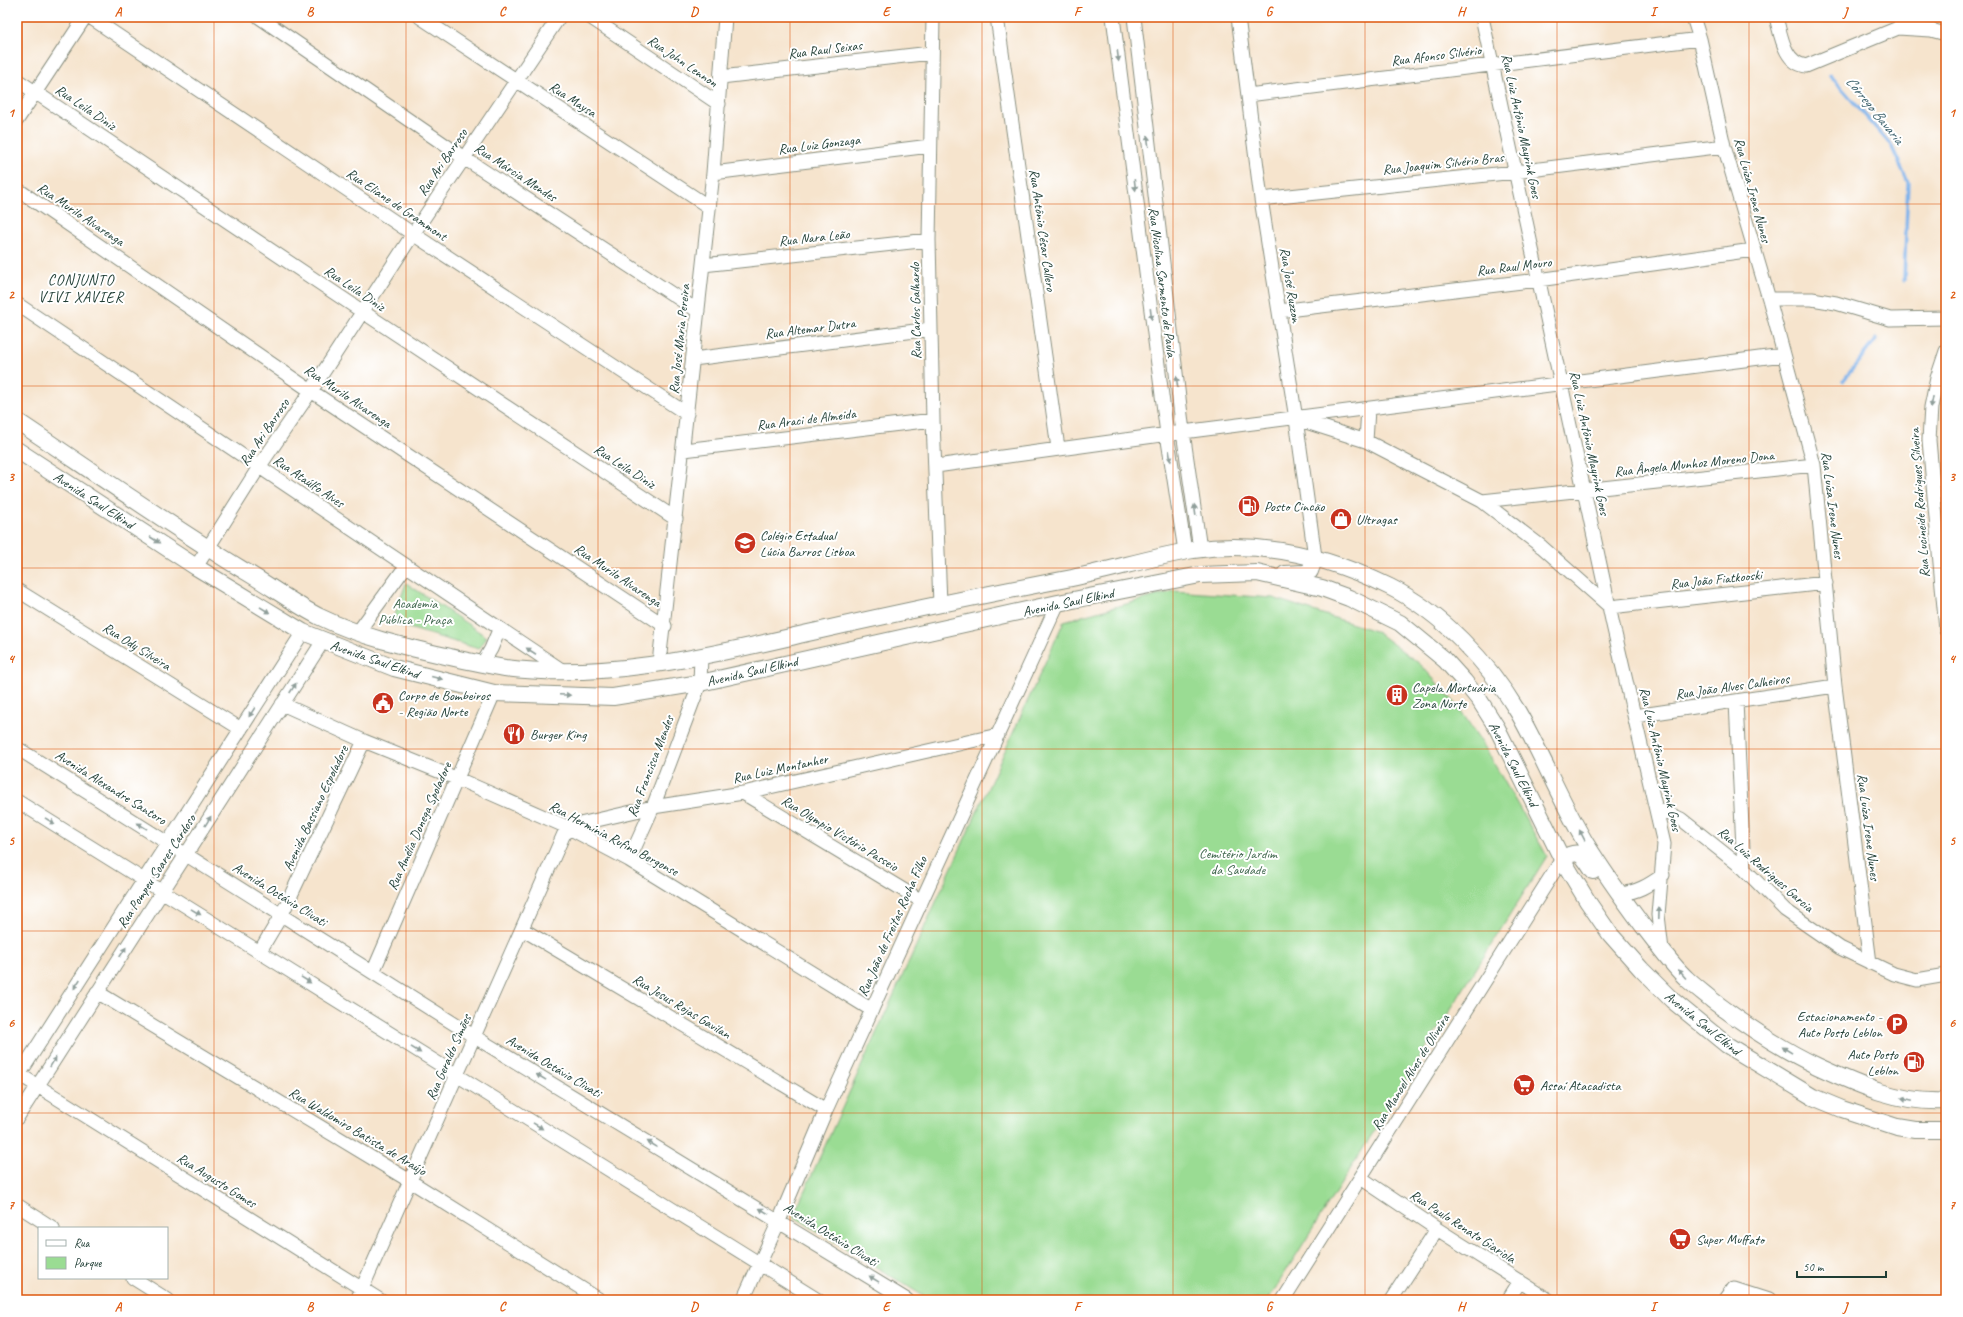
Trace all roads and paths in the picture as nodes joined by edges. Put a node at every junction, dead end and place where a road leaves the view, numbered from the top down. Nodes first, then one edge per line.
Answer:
1 (86, 17) edge
2 (90, 17) edge
3 (259, 17) edge
4 (420, 17) edge
5 (559, 17) edge
6 (590, 17) edge
7 (725, 17) edge
8 (932, 17) edge
9 (997, 17) edge
10 (1113, 17) edge
11 (1134, 17) edge
12 (1238, 17) edge
13 (1482, 17) edge
14 (1693, 17) edge
15 (1776, 17) edge
16 (1901, 22) edge
17 (1932, 23) edge
18 (1946, 34) edge
19 (1700, 39) junction
20 (931, 53) junction
21 (1492, 64) junction
22 (721, 77) junction
23 (17, 80) edge
24 (517, 81) junction
25 (35, 92) junction
26 (1248, 95) junction
27 (719, 104) junction
28 (17, 120) edge
29 (930, 146) junction
30 (1724, 146) junction
31 (464, 158) junction
32 (1515, 172) junction
33 (713, 173) junction
34 (17, 189) edge
35 (1261, 199) junction
36 (709, 207) junction
37 (413, 234) junction
38 (929, 240) junction
39 (1753, 250) junction
40 (703, 265) junction
41 (1538, 280) junction
42 (1769, 300) junction
43 (17, 304) edge
44 (698, 311) junction
45 (1279, 311) junction
46 (363, 312) junction
47 (1946, 318) edge
48 (931, 329) junction
49 (1946, 353) edge
50 (1783, 355) junction
51 (693, 359) junction
52 (1561, 384) junction
53 (312, 391) junction
54 (1368, 409) junction
55 (687, 414) junction
56 (1296, 419) junction
57 (933, 420) junction
58 (17, 421) edge
59 (1183, 432) junction
60 (1167, 434) junction
61 (1366, 440) junction
62 (1058, 448) junction
63 (17, 450) edge
64 (684, 450) junction
65 (1814, 465) junction
66 (936, 466) junction
67 (260, 467) junction
68 (1584, 491) junction
69 (1482, 501) junction
70 (676, 519) junction
71 (207, 548) junction
72 (1193, 550) junction
73 (1315, 557) junction
74 (406, 566) junction
75 (196, 567) junction
76 (1106, 572) junction
77 (1257, 573) junction
78 (1826, 583) junction
79 (17, 590) edge
80 (1058, 603) junction
81 (940, 604) junction
82 (1610, 607) junction
83 (665, 626) junction
84 (500, 630) junction
85 (1946, 630) edge
86 (303, 632) junction
87 (358, 632) junction
88 (323, 641) junction
89 (402, 647) junction
90 (701, 657) junction
91 (660, 663) junction
92 (482, 664) junction
93 (394, 668) junction
94 (563, 671) junction
95 (700, 683) junction
96 (1835, 686) junction
97 (494, 693) junction
98 (1736, 702) junction
99 (282, 704) junction
100 (1635, 716) junction
101 (241, 729) junction
102 (998, 735) junction
103 (364, 741) junction
104 (17, 748) edge
105 (458, 779) junction
106 (744, 793) junction
107 (17, 801) edge
108 (653, 806) junction
109 (1656, 808) junction
110 (567, 827) junction
111 (168, 842) junction
112 (187, 854) junction
113 (1562, 859) junction
114 (629, 860) junction
115 (1744, 869) junction
116 (1662, 875) junction
117 (143, 880) junction
118 (162, 892) junction
119 (1619, 894) junction
120 (920, 900) junction
121 (282, 914) junction
122 (522, 929) junction
123 (1662, 950) junction
124 (260, 951) junction
125 (1870, 963) junction
126 (373, 972) junction
127 (1946, 975) edge
128 (97, 992) junction
129 (872, 1010) junction
130 (475, 1036) junction
131 (18, 1075) edge
132 (456, 1076) junction
133 (37, 1087) junction
134 (1946, 1101) edge
135 (826, 1110) junction
136 (17, 1118) edge
137 (1946, 1130) edge
138 (1361, 1178) junction
139 (410, 1181) junction
140 (17, 1205) edge
141 (780, 1221) junction
142 (51, 1227) edge
143 (1437, 1229) junction
144 (759, 1263) junction
145 (135, 1279) edge
146 (1520, 1281) junction
147 (360, 1294) edge
148 (168, 1300) edge
149 (380, 1300) edge
150 (600, 1300) edge
151 (743, 1300) edge
152 (818, 1300) edge
153 (908, 1300) edge
154 (1283, 1300) edge
155 (1391, 1300) edge
156 (1508, 1300) edge
157 (1549, 1300) edge
158 (1726, 1300) edge
159 (1768, 1300) edge

1 - 25 street
2 - 37 street, Rua Eliane de Grammont
3 - 31 street, Rua Márcia Mendes
4 - 24 street, Rua Maysa
5 - 24 street, Rua Ari Barroso
6 - 27 street, Rua John Lennon
7 - 22 street, Rua José Maria Pereira
8 - 20 street, Rua Carlos Galhardo
9 - 62 street, Rua Antônio César Callero
10 -> 60 street, Rua Nicolina Sarmento de Paula
59 -> 11 street, Rua Nicolina Sarmento de Paula
12 - 26 street, Rua José Ruzzon
13 - 21 street, Rua Luiz Antônio Mayrink Goes
14 - 19 street, Rua Luíza Irene Nunes
15 - 16 street
16 - 17 street
17 - 18 street
19 - 21 street, Rua Afonso Silvério
19 - 30 street, Rua Luíza Irene Nunes
20 - 22 street, Rua Raul Seixas
20 - 29 street, Rua Carlos Galhardo
21 - 26 street, Rua Afonso Silvério
21 - 32 street, Rua Luiz Antônio Mayrink Goes
22 - 27 street, Rua José Maria Pereira
23 - 25 street, Rua Leila Diniz
24 - 31 street, Rua Ari Barroso
24 - 36 street, Rua Maysa
25 - 28 street
25 - 46 street, Rua Leila Diniz
26 - 35 street, Rua José Ruzzon
27 - 33 street, Rua José Maria Pereira
29 - 33 street, Rua Luiz Gonzaga
29 - 38 street, Rua Carlos Galhardo
30 - 32 street, Rua Joaquim Silvério Bras
30 - 39 street, Rua Luíza Irene Nunes
31 - 37 street, Rua Ari Barroso
31 - 44 street, Rua Márcia Mendes
32 - 35 street, Rua Joaquim Silvério Bras
32 - 41 street, Rua Luiz Antônio Mayrink Goes
33 - 36 street, Rua José Maria Pereira
34 - 53 street, Rua Murilo Alvarenga
35 - 45 street, Rua José Ruzzon
36 - 40 street, Rua José Maria Pereira
37 - 46 street, Rua Ari Barroso
37 - 55 street, Rua Eliane de Grammont
38 - 40 street, Rua Nara Leão
38 - 48 street, Rua Carlos Galhardo
39 - 41 street, Rua Raul Mouro
39 - 42 street, Rua Luíza Irene Nunes
40 - 44 street, Rua José Maria Pereira
41 - 45 street, Rua Raul Mouro
41 - 52 street, Rua Luiz Antônio Mayrink Goes
42 - 47 street
42 - 50 street, Rua Luíza Irene Nunes
43 - 67 street, Rua Ataúlfo Alves
44 - 51 street, Rua José Maria Pereira
45 - 56 street, Rua José Ruzzon
46 - 53 street, Rua Ari Barroso
46 - 70 street, Rua Leila Diniz
48 - 51 street, Rua Altemar Dutra
48 - 57 street, Rua Carlos Galhardo
49 -> 85 street, Rua Lucineide Rodrigues Silveira
50 - 52 street
50 - 65 street, Rua Luíza Irene Nunes
51 - 55 street, Rua José Maria Pereira
52 - 54 street
52 - 68 street, Rua Luiz Antônio Mayrink Goes
53 - 67 street, Rua Ari Barroso
53 - 83 street, Rua Murilo Alvarenga
54 - 56 street
54 - 61 street
55 - 64 street, Rua José Maria Pereira
56 - 59 street
56 - 61 street
56 - 73 street, Rua José Ruzzon
57 - 64 street, Rua Araci de Almeida
57 - 66 street, Rua Carlos Galhardo
58 - 71 main road, Avenida Saul Elkind
59 - 60 street
72 -> 59 street, Rua Nicolina Sarmento de Paula
60 - 62 street
60 -> 72 street, Rua Nicolina Sarmento de Paula
61 - 69 street
62 - 66 street
63 -> 75 main road, Avenida Saul Elkind
64 - 70 street, Rua José Maria Pereira
65 - 68 street, Rua Ângela Munhoz Moreno Dona
65 - 78 street, Rua Luíza Irene Nunes
66 - 81 street, Rua Carlos Galhardo
67 - 71 street, Rua Ari Barroso
67 - 74 street, Rua Ataúlfo Alves
68 - 69 street, Rua Ângela Munhoz Moreno Dona
68 - 82 street, Rua Luiz Antônio Mayrink Goes
69 - 82 street
70 - 83 street, Rua José Maria Pereira
71 - 75 street, Rua Ari Barroso
71 - 87 main road, Avenida Saul Elkind
72 - 73 main road, Avenida Saul Elkind
72 - 76 main road, Avenida Saul Elkind
73 - 77 main road
119 -> 73 main road, Avenida Saul Elkind
74 - 84 street, Rua Ataúlfo Alves
74 - 87 street
75 -> 86 main road, Avenida Saul Elkind
76 - 80 main road
76 - 81 main road, Avenida Saul Elkind
77 - 80 main road, Avenida Saul Elkind
77 - 113 main road, Avenida Saul Elkind
78 - 82 street, Rua João Fiatkooski
78 - 96 street, Rua Luíza Irene Nunes
79 - 101 street, Rua Ody Silveira
80 - 95 main road, Avenida Saul Elkind
80 - 102 street, Rua João de Freitas Rocha Filho
81 - 90 main road, Avenida Saul Elkind
82 - 100 street, Rua Luiz Antônio Mayrink Goes
83 - 91 street, Rua José Maria Pereira
84 - 92 street
94 -> 84 street, Rua Ataúlfo Alves
86 - 87 main road
86 - 88 main road, Avenida Saul Elkind
86 -> 101 street, Rua Pompeu Soares Cardoso
87 - 89 main road, Avenida Saul Elkind
88 - 93 main road, Avenida Saul Elkind
99 -> 88 street, Rua Pompeu Soares Cardoso
89 - 92 main road, Avenida Saul Elkind
89 - 93 main road
90 - 91 main road, Avenida Saul Elkind
90 - 95 street, Rua Francisca Mendes
91 - 94 main road, Avenida Saul Elkind
92 - 94 main road, Avenida Saul Elkind
93 -> 97 main road, Avenida Saul Elkind
97 -> 95 main road, Avenida Saul Elkind
95 - 108 street, Rua Francisca Mendes
96 - 98 street, Rua João Alves Calheiros
96 - 125 street, Rua Luíza Irene Nunes
97 - 105 street, Rua Amélia Donega Spoladore
98 - 100 street, Rua João Alves Calheiros
98 - 115 street
99 - 103 street, Rua Hermínia Rufino Bergonse
112 -> 99 street, Rua Pompeu Soares Cardoso
100 - 109 street, Rua Luiz Antônio Mayrink Goes
101 - 111 street, Rua Pompeu Soares Cardoso
102 - 106 street, Rua Luiz Montanher
102 - 120 street, Rua João de Freitas Rocha Filho
103 - 105 street, Rua Hermínia Rufino Bergonse
103 - 121 street, Avenida Bassiano Espoladore
111 -> 104 street, Avenida Alexandre Santoro
105 - 110 street, Rua Hermínia Rufino Bergonse
105 - 126 street, Rua Amélia Donega Spoladore
106 - 108 street, Rua Luiz Montanher
106 - 120 street, Rua Olympio Victório Passeio
107 -> 117 street
108 - 110 street, Rua Luiz Montanher
108 - 114 street, Rua Francisca Mendes
109 - 115 street, Rua Luiz Rodrigues Garcia
109 - 116 street, Rua Luiz Antônio Mayrink Goes
110 - 114 street, Rua Hermínia Rufino Bergonse
110 - 122 street, Rua Geraldo Simões
111 - 112 street, Avenida Alexandre Santoro
111 - 117 street, Rua Pompeu Soares Cardoso
112 - 118 street, Rua Pompeu Soares Cardoso
112 - 121 street, Avenida Octávio Clivati
113 - 119 main road
113 - 137 main road, Avenida Saul Elkind
113 - 138 street, Rua Manoel Alves de Oliveira
114 - 129 street, Rua Hermínia Rufino Bergonse
115 - 125 street, Rua Luiz Rodrigues Garcia
116 - 119 street
123 -> 116 street, Rua Luiz Antônio Mayrink Goes
117 - 118 street
117 -> 131 street, Rua Pompeu Soares Cardoso
118 -> 124 street
128 -> 118 street, Rua Pompeu Soares Cardoso
119 - 123 main road, Avenida Saul Elkind
120 - 129 street, Rua João de Freitas Rocha Filho
121 - 124 street, Avenida Bassiano Espoladore
121 - 126 street, Avenida Octávio Clivati
122 - 130 street, Rua Geraldo Simões
122 - 135 street, Rua Jesus Rojas Gavilan
134 -> 123 main road, Avenida Saul Elkind
124 -> 132 street
125 - 127 street, Rua Luiz Rodrigues Garcia
126 - 130 street, Avenida Octávio Clivati
133 -> 128 street, Rua Pompeu Soares Cardoso
128 - 139 street, Rua Waldomiro Batista de Araújo
129 - 135 street, Rua João de Freitas Rocha Filho
130 - 132 street, Rua Geraldo Simões
141 -> 130 street, Avenida Octávio Clivati
131 - 133 street, Rua Augusto Gomes
132 - 139 street, Rua Geraldo Simões
132 -> 144 street
133 - 136 street, Rua Pompeu Soares Cardoso
133 - 147 street, Rua Augusto Gomes
135 - 141 street, Rua João de Freitas Rocha Filho
138 - 143 street, Rua Paulo Renato Giariola
138 - 154 street, Rua Manoel Alves de Oliveira
139 - 147 street, Rua Geraldo Simões
139 - 150 street, Rua Waldomiro Batista de Araújo
140 - 142 street
141 - 144 street, Rua João de Freitas Rocha Filho
153 -> 141 street, Avenida Octávio Clivati
143 - 146 street, Rua Paulo Renato Giariola
143 - 155 street
144 - 151 street, Rua João de Freitas Rocha Filho
144 - 152 street
145 - 148 street
146 - 156 street
146 - 157 street, Rua Paulo Renato Giariola
147 - 149 street, Rua Augusto Gomes
158 - 159 street

